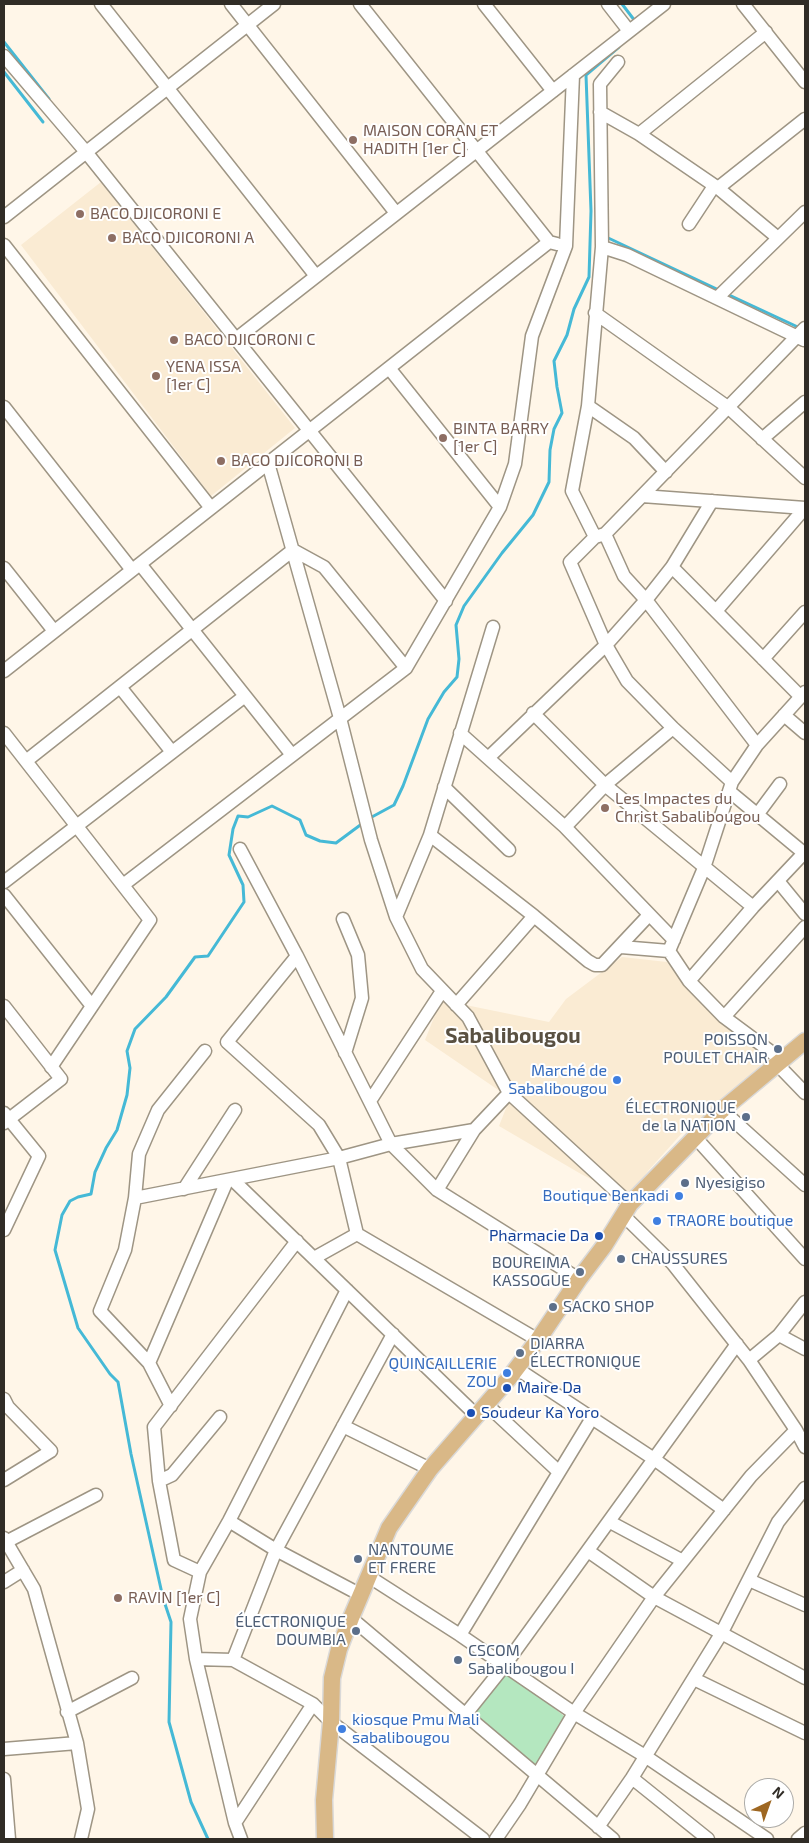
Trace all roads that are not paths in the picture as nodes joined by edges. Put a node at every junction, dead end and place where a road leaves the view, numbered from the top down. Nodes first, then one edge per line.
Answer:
1 (101, 4) edge
2 (231, 4) edge
3 (274, 4) edge
4 (360, 4) edge
5 (484, 4) edge
6 (608, 4) edge
7 (664, 4) edge
8 (743, 4) edge
9 (248, 25) junction
10 (629, 31) junction
11 (766, 32) junction
12 (4, 56) edge
13 (618, 62) dead end
14 (573, 74) junction
15 (805, 82) edge
16 (167, 88) junction
17 (553, 90) junction
18 (600, 112) junction
19 (805, 119) edge
20 (639, 134) junction
21 (476, 151) junction
22 (86, 152) junction
23 (716, 187) junction
24 (805, 212) edge
25 (396, 213) junction
26 (4, 217) edge
27 (689, 224) dead end
28 (778, 238) junction
29 (549, 242) junction
30 (4, 245) edge
31 (566, 246) junction
32 (602, 247) junction
33 (316, 276) junction
34 (717, 298) junction
35 (595, 313) junction
36 (802, 335) edge
37 (236, 339) junction
38 (389, 368) junction
39 (804, 405) edge
40 (588, 406) junction
41 (4, 407) edge
42 (728, 408) junction
43 (309, 430) junction
44 (762, 439) junction
45 (268, 463) junction
46 (666, 472) junction
47 (805, 478) edge
48 (642, 496) junction
49 (712, 501) junction
50 (500, 507) junction
51 (211, 508) junction
52 (805, 508) edge
53 (600, 536) junction
54 (292, 550) junction
55 (136, 567) junction
56 (672, 567) junction
57 (4, 568) edge
58 (646, 600) junction
59 (446, 601) junction
60 (716, 611) junction
61 (805, 612) edge
62 (492, 627) dead end
63 (192, 629) junction
64 (54, 631) junction
65 (606, 644) junction
66 (763, 659) junction
67 (406, 668) junction
68 (4, 671) edge
69 (120, 687) junction
70 (803, 694) edge
71 (245, 696) junction
72 (533, 713) junction
73 (784, 715) junction
74 (340, 718) junction
75 (673, 728) junction
76 (460, 732) junction
77 (4, 733) edge
78 (805, 734) edge
79 (757, 745) junction
80 (172, 752) junction
81 (292, 755) junction
82 (488, 758) junction
83 (26, 761) junction
84 (780, 784) dead end
85 (606, 785) junction
86 (731, 786) junction
87 (444, 787) junction
88 (757, 814) junction
89 (76, 826) junction
90 (565, 827) junction
91 (430, 835) junction
92 (240, 849) dead end
93 (509, 850) dead end
94 (805, 853) edge
95 (704, 868) junction
96 (778, 881) junction
97 (4, 882) edge
98 (123, 885) junction
99 (4, 895) edge
100 (753, 907) junction
101 (805, 914) edge
102 (649, 915) junction
103 (534, 916) junction
104 (343, 918) dead end
105 (396, 918) junction
106 (805, 927) edge
107 (671, 945) junction
108 (620, 947) junction
109 (297, 956) junction
110 (689, 981) junction
111 (442, 991) junction
112 (456, 1005) junction
113 (4, 1006) edge
114 (92, 1006) junction
115 (724, 1017) junction
116 (805, 1041) edge
117 (205, 1051) dead end
118 (344, 1053) junction
119 (779, 1062) junction
120 (51, 1067) junction
121 (805, 1093) edge
122 (509, 1094) junction
123 (370, 1100) junction
124 (235, 1110) dead end
125 (722, 1110) junction
126 (5, 1118) edge
127 (474, 1130) junction
128 (695, 1138) junction
129 (391, 1144) junction
130 (340, 1158) junction
131 (230, 1181) junction
132 (805, 1185) edge
133 (184, 1189) junction
134 (437, 1190) junction
135 (135, 1198) junction
136 (627, 1210) junction
137 (4, 1230) edge
138 (357, 1234) junction
139 (297, 1242) junction
140 (314, 1258) junction
141 (805, 1259) edge
142 (580, 1279) junction
143 (347, 1290) junction
144 (805, 1302) edge
145 (393, 1334) junction
146 (779, 1335) junction
147 (538, 1340) junction
148 (737, 1344) junction
149 (805, 1349) edge
150 (749, 1360) junction
151 (149, 1363) junction
152 (516, 1368) junction
153 (5, 1406) edge
154 (170, 1406) junction
155 (481, 1410) junction
156 (220, 1417) dead end
157 (592, 1418) junction
158 (343, 1426) junction
159 (796, 1430) junction
160 (805, 1447) edge
161 (654, 1459) junction
162 (430, 1469) junction
163 (559, 1472) junction
164 (4, 1480) edge
165 (159, 1480) junction
166 (805, 1488) edge
167 (96, 1495) dead end
168 (724, 1510) junction
169 (229, 1521) junction
170 (610, 1522) junction
171 (5, 1540) edge
172 (276, 1550) junction
173 (588, 1551) junction
174 (683, 1561) junction
175 (23, 1570) junction
176 (200, 1572) junction
177 (368, 1576) junction
178 (749, 1580) junction
179 (4, 1582) edge
180 (361, 1595) junction
181 (654, 1597) junction
182 (805, 1605) edge
183 (351, 1618) junction
184 (721, 1634) junction
185 (460, 1635) junction
186 (196, 1659) junction
187 (233, 1660) junction
188 (505, 1665) junction
189 (132, 1678) dead end
190 (805, 1678) edge
191 (694, 1679) junction
192 (313, 1704) junction
193 (67, 1712) junction
194 (574, 1713) junction
195 (465, 1715) junction
196 (330, 1722) junction
197 (805, 1733) edge
198 (77, 1743) junction
199 (4, 1749) edge
200 (645, 1756) junction
201 (537, 1776) junction
202 (632, 1778) junction
203 (4, 1779) edge
204 (235, 1823) junction
205 (598, 1827) junction
206 (805, 1833) edge
207 (327, 1837) edge
208 (9, 1839) edge
209 (81, 1839) edge
210 (241, 1839) edge
211 (483, 1839) edge
212 (496, 1839) edge
213 (613, 1839) edge
214 (708, 1839) edge
215 (768, 1839) edge
216 (798, 1839) edge

1 - 16 street
2 - 9 street
3 - 9 street
4 - 21 street
5 - 17 street
6 - 10 street
7 - 10 street
8 - 11 street
9 - 16 street
9 - 25 street
10 - 14 street
11 - 15 street
11 - 20 street
12 - 22 street
13 - 18 street
14 - 17 street
14 - 31 street
16 - 22 street
16 - 33 street
17 - 21 street
18 - 20 street
18 - 32 street
19 - 23 street
20 - 23 street
21 - 25 street
21 - 29 street
22 - 26 street
22 - 37 street
23 - 27 street
23 - 28 street
24 - 28 street
25 - 33 street
28 - 34 street
29 - 31 street
29 - 38 street
30 - 51 street
31 - 50 street
32 - 34 street
32 - 35 street
33 - 37 street
34 - 36 street
35 - 40 street
35 - 42 street
36 - 42 street
37 - 43 street
38 - 43 street
38 - 50 street
39 - 44 street
40 - 46 street
40 - 53 street
41 - 55 street
42 - 44 street
42 - 46 street
43 - 45 street
43 - 59 street
44 - 47 street
45 - 51 street
45 - 54 street
46 - 48 street
48 - 49 street
48 - 53 street
49 - 52 street
49 - 56 street
50 - 59 street
51 - 55 street
52 - 60 street
53 - 58 street
53 - 65 street
54 - 63 street
54 - 67 street
54 - 74 street
55 - 63 street
55 - 64 street
56 - 58 street
56 - 60 street
57 - 64 street
58 - 65 street
58 - 79 street
59 - 67 street
60 - 66 street
61 - 66 street
62 - 76 street
63 - 69 street
63 - 71 street
64 - 68 street
65 - 72 street
65 - 75 street
66 - 70 street
67 - 74 street
69 - 80 street
69 - 83 street
70 - 73 street
71 - 80 street
71 - 81 street
72 - 82 street
72 - 85 street
73 - 78 street
73 - 79 street
74 - 81 street
74 - 105 street
75 - 85 street
75 - 86 street
76 - 82 street
76 - 87 street
77 - 83 street
79 - 86 street
80 - 89 street
81 - 98 street
82 - 90 street
83 - 89 street
84 - 88 street
85 - 90 street
85 - 95 street
86 - 88 street
86 - 95 street
87 - 91 street
87 - 93 street
88 - 94 street
89 - 97 street
89 - 98 street
90 - 102 street
91 - 103 street
91 - 105 street
92 - 109 street
94 - 96 street
95 - 100 street
95 - 107 street
96 - 100 street
96 - 101 street
98 - 114 street
99 - 114 street
100 - 110 street
102 - 107 street
102 - 108 street
103 - 108 street
103 - 112 street
104 - 118 street
105 - 111 street
106 - 115 street
107 - 108 street
107 - 110 street
109 - 118 street
109 - 130 street
110 - 115 street
111 - 112 street
111 - 123 street
112 - 122 street
113 - 120 street
114 - 120 street
115 - 119 street
116 - 119 main road
117 - 135 street
118 - 123 street
119 - 121 street
119 - 125 main road
120 - 126 street
122 - 127 street
122 - 136 street
123 - 129 street
124 - 133 street
125 - 128 main road
125 - 132 street
126 - 137 street
127 - 129 street
127 - 134 street
128 - 136 main road
128 - 141 street
129 - 130 street
129 - 134 street
130 - 131 street
130 - 138 street
131 - 133 street
131 - 139 street
131 - 151 street
133 - 135 street
134 - 142 street
135 - 151 street
136 - 142 main road
136 - 148 street
138 - 140 street
138 - 147 street
139 - 140 street
139 - 154 street
140 - 143 street
142 - 147 main road
143 - 145 street
143 - 169 street
144 - 146 street
145 - 155 street
145 - 158 street
146 - 149 street
146 - 150 street
147 - 152 main road
148 - 150 street
148 - 161 street
150 - 159 street
151 - 154 street
152 - 155 main road
152 - 157 street
153 - 164 street
154 - 165 street
155 - 162 main road
155 - 163 street
156 - 165 street
157 - 161 street
157 - 163 street
158 - 162 street
158 - 172 street
159 - 160 street
159 - 168 street
161 - 168 street
161 - 170 street
162 - 177 main road
163 - 185 street
165 - 176 street
166 - 178 street
167 - 171 street
168 - 174 street
169 - 172 street
169 - 176 street
170 - 173 street
170 - 174 street
171 - 175 street
172 - 180 street
172 - 187 street
173 - 181 street
173 - 188 street
174 - 181 street
175 - 179 street
175 - 193 street
176 - 186 street
177 - 180 main road
177 - 185 street
178 - 182 street
178 - 184 street
180 - 183 main road
181 - 184 street
181 - 194 street
183 - 195 street
183 - 196 main road
184 - 190 street
184 - 191 street
185 - 188 street
186 - 187 street
186 - 204 street
187 - 192 street
188 - 194 street
188 - 195 street
189 - 193 street
191 - 197 street
191 - 200 street
192 - 196 street
192 - 204 street
193 - 198 street
194 - 200 street
194 - 201 street
195 - 201 street
196 - 207 main road
196 - 211 street
198 - 199 street
198 - 209 street
200 - 202 street
200 - 215 street
201 - 205 street
201 - 212 street
202 - 205 street
202 - 214 street
203 - 208 street
204 - 210 street
205 - 213 street
206 - 216 street

